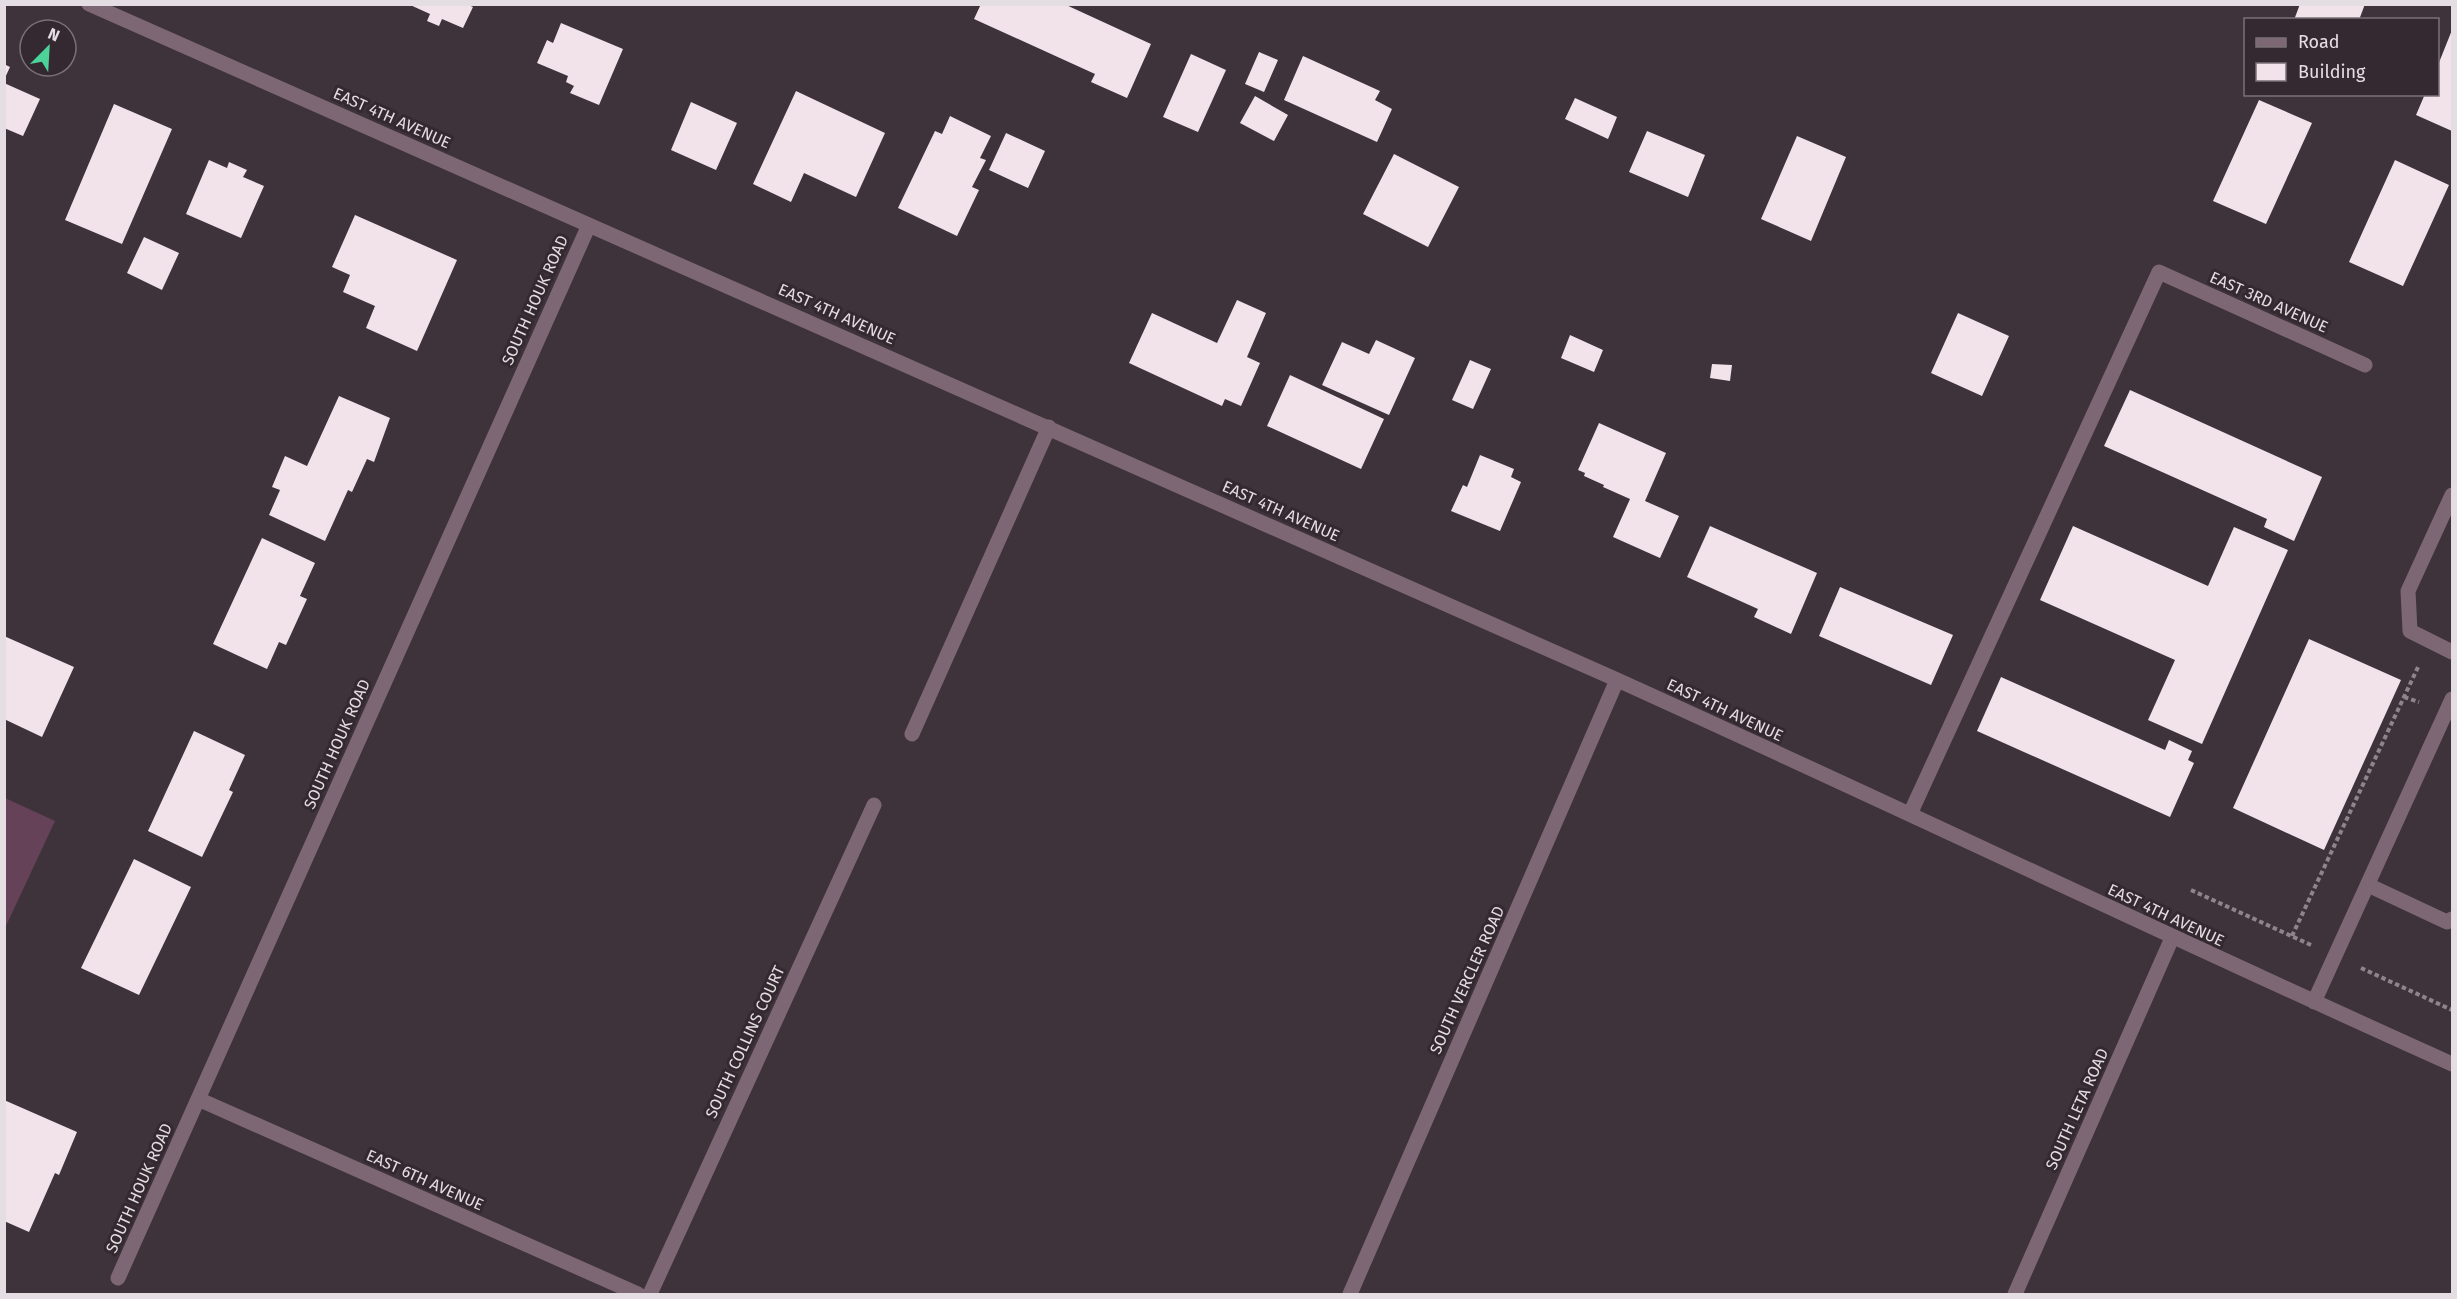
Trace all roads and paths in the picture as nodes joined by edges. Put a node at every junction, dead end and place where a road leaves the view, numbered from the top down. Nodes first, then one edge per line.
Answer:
1 (89, 4) edge
2 (589, 225) junction
3 (2366, 365) dead end
4 (1049, 427) junction
5 (2452, 495) edge
6 (2431, 641) junction
7 (2452, 652) edge
8 (1617, 680) junction
9 (2404, 697) junction
10 (2452, 699) edge
11 (2419, 702) dead end
12 (912, 734) dead end
13 (874, 805) dead end
14 (1910, 814) junction
15 (2368, 885) junction
16 (2452, 919) edge
17 (2292, 936) dead end
18 (2172, 938) junction
19 (2314, 1002) junction
20 (2452, 1064) edge
21 (198, 1099) junction
22 (118, 1278) dead end
23 (638, 1294) edge
24 (650, 1294) edge
25 (1350, 1294) edge
26 (2015, 1294) edge

1 - 2 street, EAST 4TH AVENUE
2 - 4 street, EAST 4TH AVENUE
2 - 21 street, SOUTH HOUK ROAD
3 - 14 street, EAST 3RD AVENUE
4 - 8 street, EAST 4TH AVENUE
4 - 12 street
5 - 6 street
6 - 7 street
6 - 9 path
8 - 14 street, EAST 4TH AVENUE
8 - 25 street, SOUTH VERCLER ROAD
9 - 11 path
9 - 17 path
10 - 15 street
13 - 24 street, SOUTH COLLINS COURT
14 - 18 street, EAST 4TH AVENUE
15 - 16 street
15 - 19 street
18 - 19 street, EAST 4TH AVENUE
18 - 26 street, SOUTH LETA ROAD
19 - 20 street, EAST 4TH AVENUE
21 - 22 street, SOUTH HOUK ROAD
21 - 23 street, EAST 6TH AVENUE

